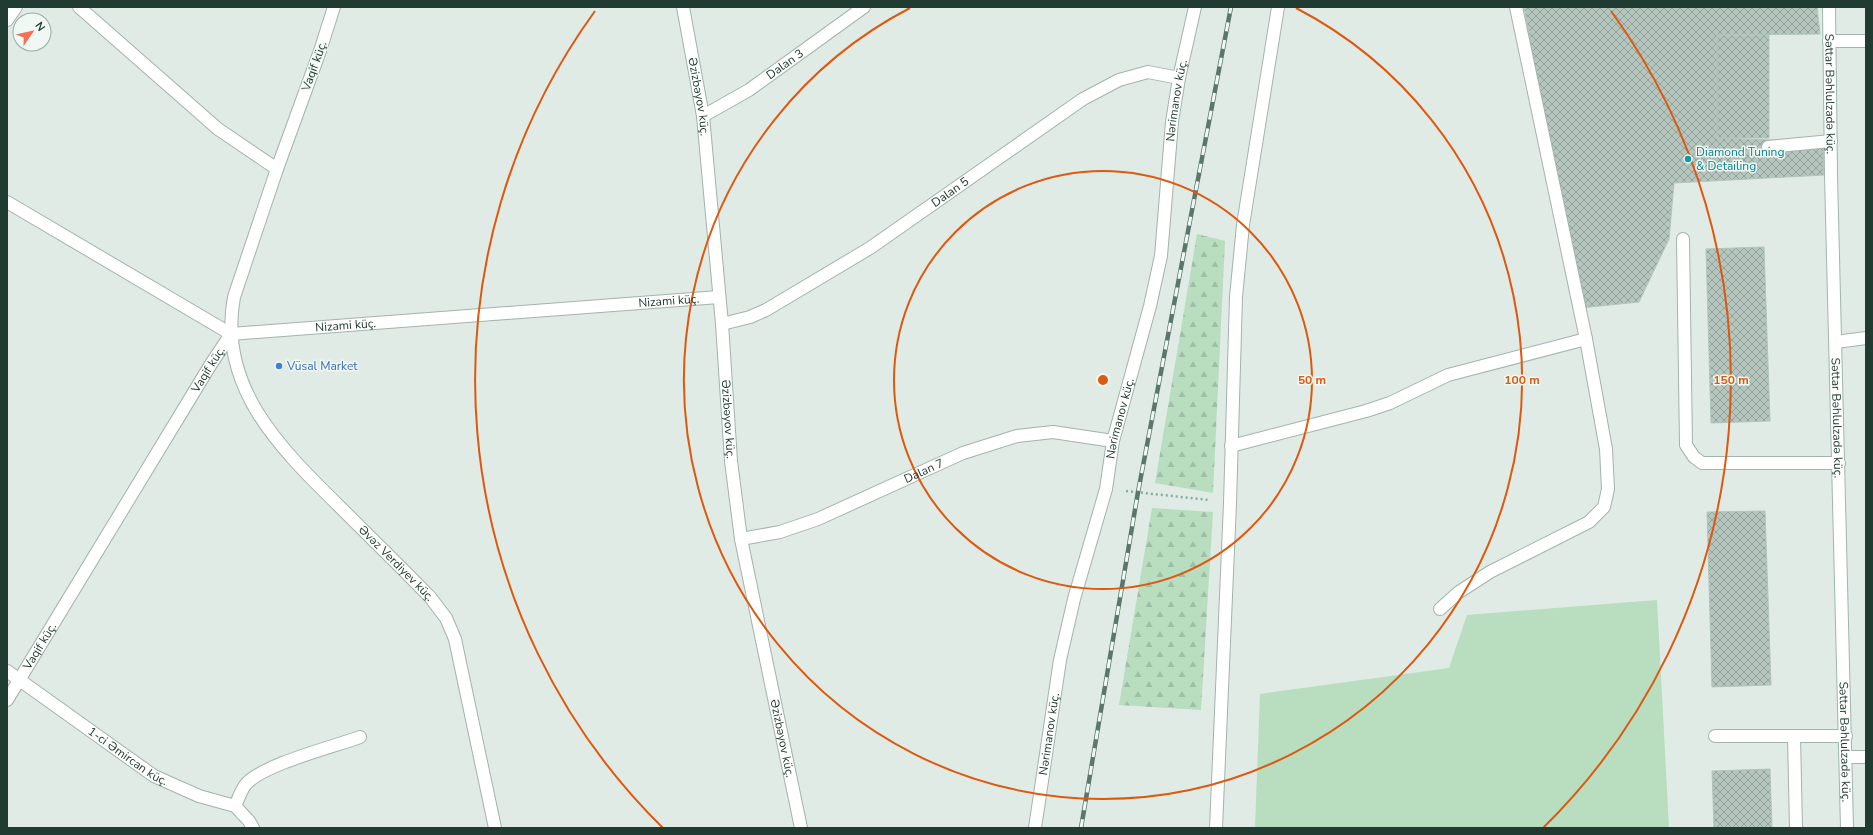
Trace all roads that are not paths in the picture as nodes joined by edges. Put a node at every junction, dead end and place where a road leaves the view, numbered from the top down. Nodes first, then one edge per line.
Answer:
1 (16, 7) edge
2 (79, 7) edge
3 (683, 7) edge
4 (864, 7) edge
5 (1195, 7) edge
6 (1278, 7) edge
7 (1516, 7) edge
8 (1829, 7) edge
9 (332, 8) edge
10 (7, 20) edge
11 (1829, 41) junction
12 (1866, 41) edge
13 (1179, 78) junction
14 (703, 116) junction
15 (1831, 141) junction
16 (1768, 147) dead end
17 (277, 169) junction
18 (7, 202) edge
19 (1683, 239) dead end
20 (719, 297) junction
21 (722, 324) junction
22 (231, 334) junction
23 (1866, 338) edge
24 (1586, 339) junction
25 (1836, 342) junction
26 (1113, 441) junction
27 (1231, 446) junction
28 (1839, 463) junction
29 (741, 539) junction
30 (1440, 609) dead end
31 (7, 671) edge
32 (19, 679) junction
33 (7, 700) edge
34 (1715, 736) dead end
35 (1794, 736) junction
36 (1846, 736) junction
37 (360, 737) dead end
38 (1847, 757) junction
39 (1866, 757) edge
40 (235, 806) junction
41 (253, 828) edge
42 (495, 828) edge
43 (801, 828) edge
44 (1035, 828) edge
45 (1216, 828) edge
46 (1796, 828) edge
47 (1847, 828) edge

1 - 10 street
2 - 17 street
3 - 14 street, Əzizbəyov küç.
4 - 14 street, Dalan 3
5 - 13 street, Nərimanov küç.
6 - 27 street
7 - 24 street
8 - 11 street, Səttar Bəhlulzadə küç.
9 - 17 street, Vaqif küç.
11 - 12 street
11 - 15 street, Səttar Bəhlulzadə küç.
13 - 21 street, Dalan 5
13 - 26 street, Nərimanov küç.
14 - 20 street, Əzizbəyov küç.
15 - 16 street
15 - 25 street, Səttar Bəhlulzadə küç.
17 - 22 street, Vaqif küç.
18 - 22 street
19 - 28 street
20 - 21 street, Əzizbəyov küç.
20 - 22 street, Nizami küç.
21 - 29 street, Əzizbəyov küç.
22 - 32 street, Vaqif küç.
22 - 42 street, Əvəz Verdiyev küç.
23 - 25 street
24 - 27 street
24 - 30 street
25 - 28 street, Səttar Bəhlulzadə küç.
26 - 29 street, Dalan 7
26 - 44 street, Nərimanov küç.
27 - 45 street
28 - 36 street, Səttar Bəhlulzadə küç.
29 - 43 street, Əzizbəyov küç.
31 - 32 street, 1-ci Əmircan küç.
32 - 33 street, Vaqif küç.
32 - 40 street, 1-ci Əmircan küç.
34 - 35 street
35 - 36 street
35 - 46 street
36 - 38 street, Səttar Bəhlulzadə küç.
37 - 40 street
38 - 39 street
38 - 47 street, Səttar Bəhlulzadə küç.
40 - 41 street

